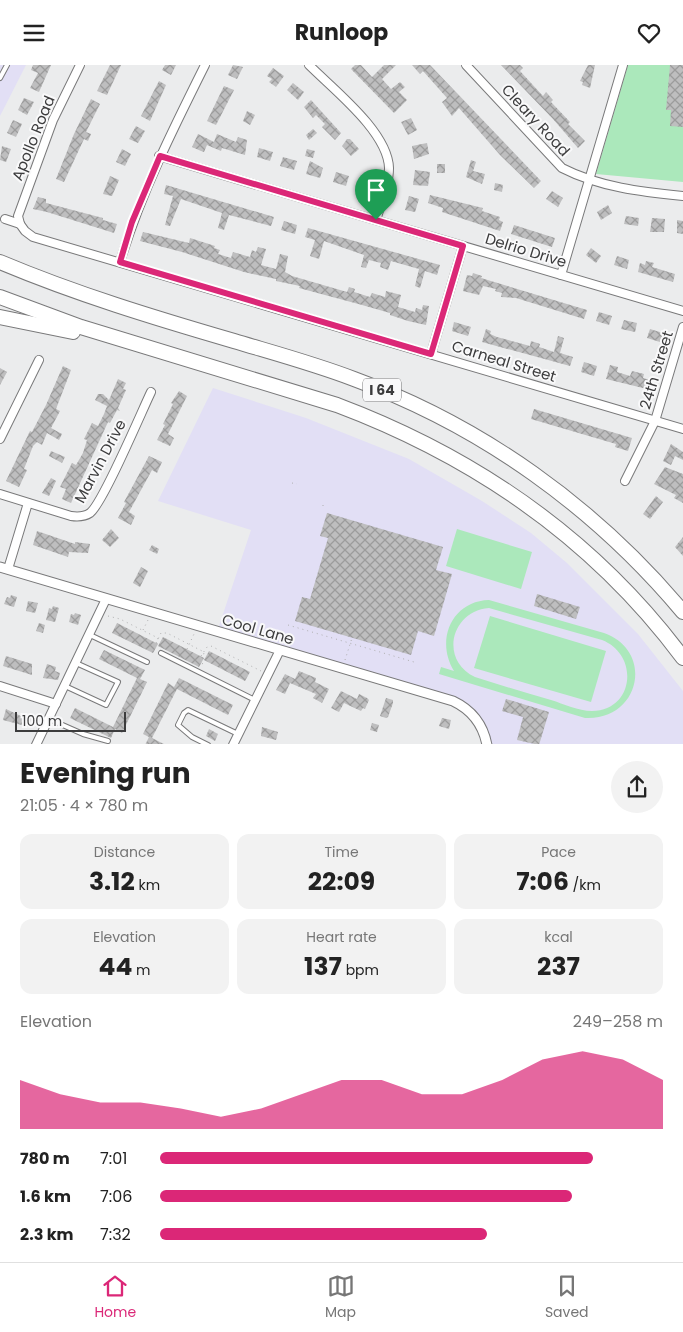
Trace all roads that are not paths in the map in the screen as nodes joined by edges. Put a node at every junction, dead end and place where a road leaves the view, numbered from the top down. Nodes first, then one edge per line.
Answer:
1 (7, 65) edge
2 (80, 65) edge
3 (205, 65) edge
4 (309, 65) edge
5 (466, 65) edge
6 (623, 65) edge
7 (0, 78) edge
8 (160, 156) junction
9 (589, 179) junction
10 (683, 196) edge
11 (5, 219) dead end
12 (376, 220) junction
13 (20, 224) junction
14 (463, 246) junction
15 (0, 262) edge
16 (120, 262) junction
17 (561, 275) junction
18 (0, 297) edge
19 (0, 307) edge
20 (683, 311) edge
21 (0, 317) edge
22 (49, 326) junction
23 (683, 327) edge
24 (431, 354) junction
25 (39, 360) dead end
26 (211, 366) junction
27 (151, 392) dead end
28 (655, 421) junction
29 (683, 429) edge
30 (0, 439) edge
31 (625, 481) dead end
32 (0, 495) edge
33 (28, 503) junction
34 (4, 568) edge
35 (106, 599) junction
36 (683, 611) edge
37 (90, 635) junction
38 (280, 650) junction
39 (158, 654) road end
40 (683, 658) edge
41 (147, 662) dead end
42 (76, 663) junction
43 (0, 686) edge
44 (64, 687) junction
45 (255, 700) junction
46 (56, 704) junction
47 (49, 719) junction
48 (238, 734) junction
49 (108, 741) dead end
50 (36, 744) edge
51 (206, 744) edge
52 (233, 744) edge
53 (487, 744) edge

1 - 7 lane
2 - 13 street, Apollo Road
3 - 8 street
4 - 12 street
5 - 9 street, Cleary Road
6 - 9 street
8 - 12 street, Delrio Drive
8 - 16 street
9 - 10 street, Cleary Road
9 - 17 street
11 - 13 street, Carneal Street
12 - 14 street, Delrio Drive
13 - 16 street, Carneal Street
14 - 17 street, Delrio Drive
14 - 24 street
15 - 36 highway, I 64
16 - 24 street, Carneal Street
17 - 20 street, Delrio Drive
18 - 26 highway, I 64
19 - 22 highway
21 - 22 highway
22 - 26 highway
23 - 28 street, 24th Street
24 - 28 street, Carneal Street
25 - 30 street
26 - 40 highway, I 64
27 - 33 street, Marvin Drive
28 - 29 street, Carneal Street
28 - 31 street, 24th Street
32 - 33 street, Marvin Drive
33 - 34 street
34 - 35 street, Cool Lane
35 - 37 street
35 - 38 street, Cool Lane
37 - 41 lane
37 - 42 street
38 - 45 street
38 - 53 street, Cool Lane
39 - 45 lane
42 - 44 street
42 - 44 lane
43 - 46 street
44 - 46 street
45 - 48 street
46 - 47 street
47 - 49 lane
47 - 50 street
48 - 51 lane
48 - 52 street

